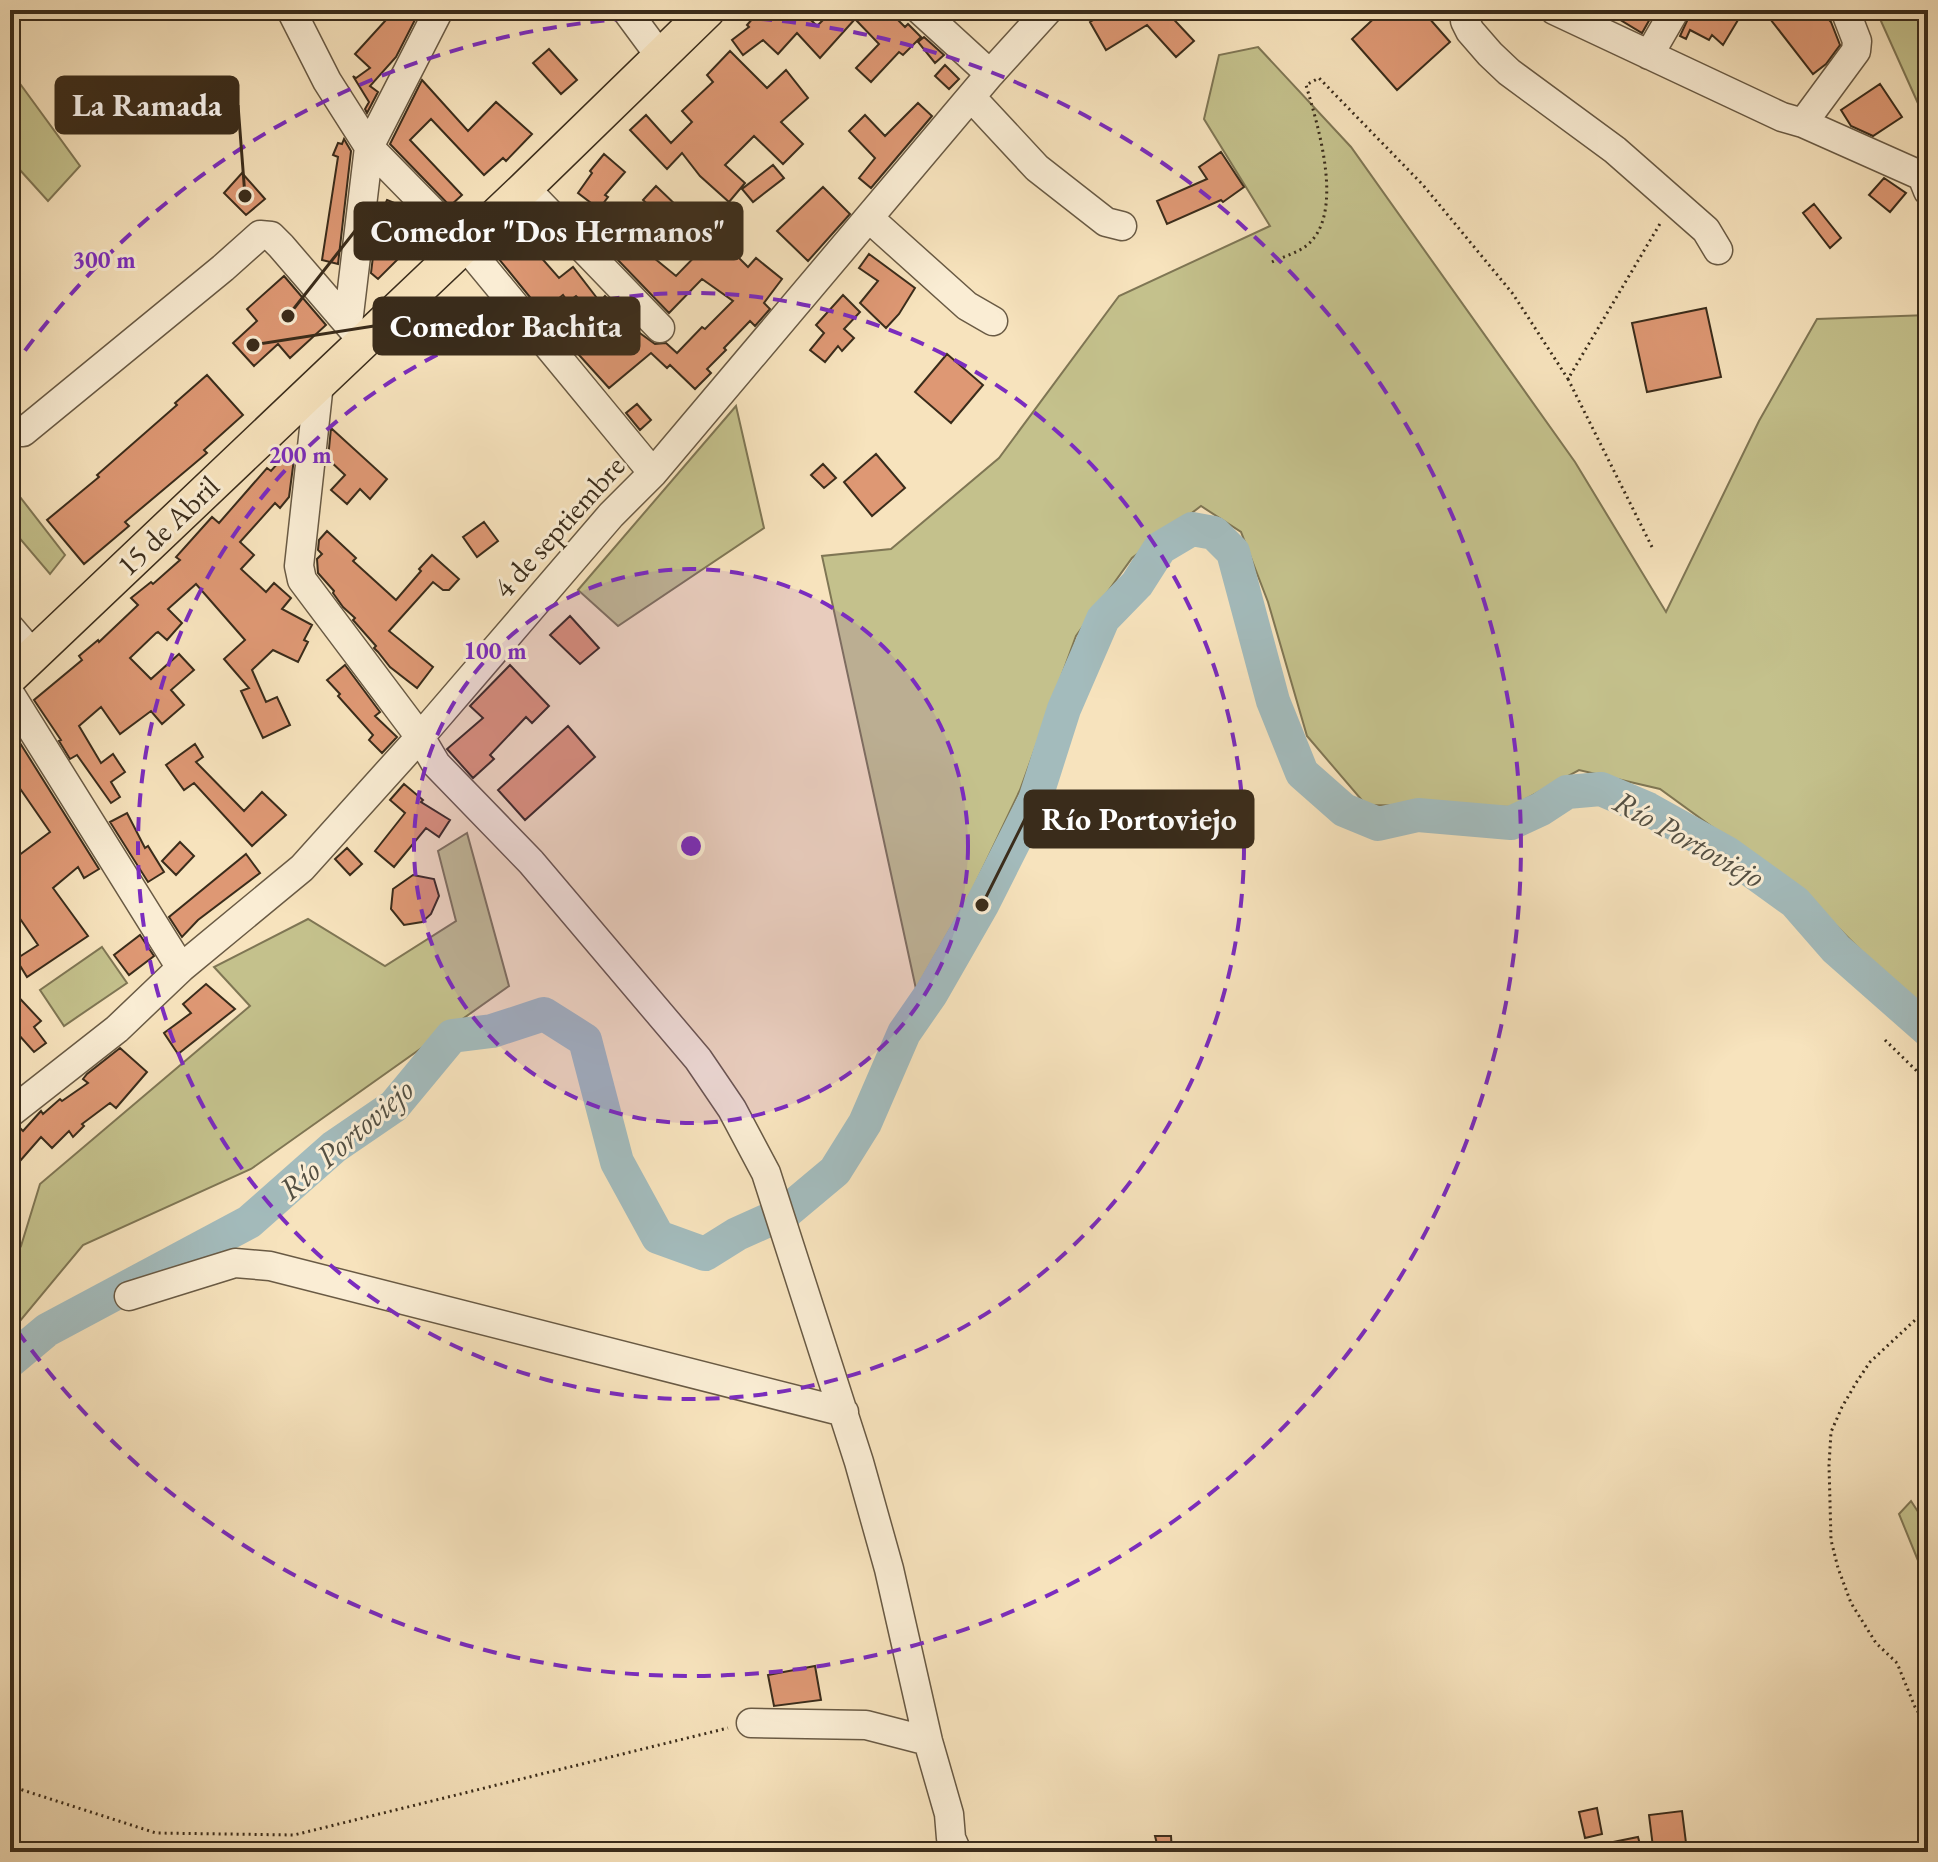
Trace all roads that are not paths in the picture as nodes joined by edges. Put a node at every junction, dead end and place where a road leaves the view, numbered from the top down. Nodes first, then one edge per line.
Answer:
1 (291, 10) edge
2 (439, 10) edge
3 (626, 10) edge
4 (708, 10) edge
5 (920, 10) edge
6 (1048, 10) edge
7 (1467, 10) edge
8 (1554, 10) edge
9 (1675, 10) edge
10 (1845, 10) edge
11 (1649, 55) junction
12 (660, 56) junction
13 (990, 74) junction
14 (971, 97) junction
15 (1803, 123) junction
16 (369, 147) junction
17 (525, 188) junction
18 (1928, 191) edge
19 (870, 219) junction
20 (1122, 226) dead end
21 (464, 244) junction
22 (1718, 250) dead end
23 (993, 321) dead end
24 (660, 328) dead end
25 (356, 332) junction
26 (319, 383) junction
27 (23, 432) dead end
28 (653, 473) junction
29 (10, 628) edge
30 (22, 666) edge
31 (10, 694) edge
32 (420, 737) junction
33 (181, 968) junction
34 (10, 1113) edge
35 (129, 1296) dead end
36 (844, 1412) junction
37 (751, 1723) road end
38 (928, 1741) junction
39 (957, 1852) edge

1 - 16 street
2 - 16 street
3 - 12 street
4 - 12 main road, 15 de Abril
5 - 13 street
6 - 13 street, 4 de septiembre
7 - 22 street
8 - 11 street
9 - 11 street
10 - 15 street
11 - 15 street
12 - 17 main road, 15 de Abril
13 - 14 street, 4 de septiembre
14 - 19 street, 4 de septiembre
14 - 20 street
15 - 18 street
16 - 21 street
16 - 25 street
17 - 21 main road, 15 de Abril
17 - 24 street
19 - 23 street
19 - 28 street, 4 de septiembre
21 - 25 main road, 15 de Abril
21 - 28 street
25 - 26 main road, 15 de Abril
25 - 27 street
26 - 30 main road, 15 de Abril
26 - 32 street
28 - 32 street, 4 de septiembre
29 - 30 street
31 - 33 street
32 - 33 street, 4 de septiembre
32 - 36 street
33 - 34 street, 4 de septiembre
35 - 36 street
36 - 38 street
37 - 38 street
38 - 39 street

